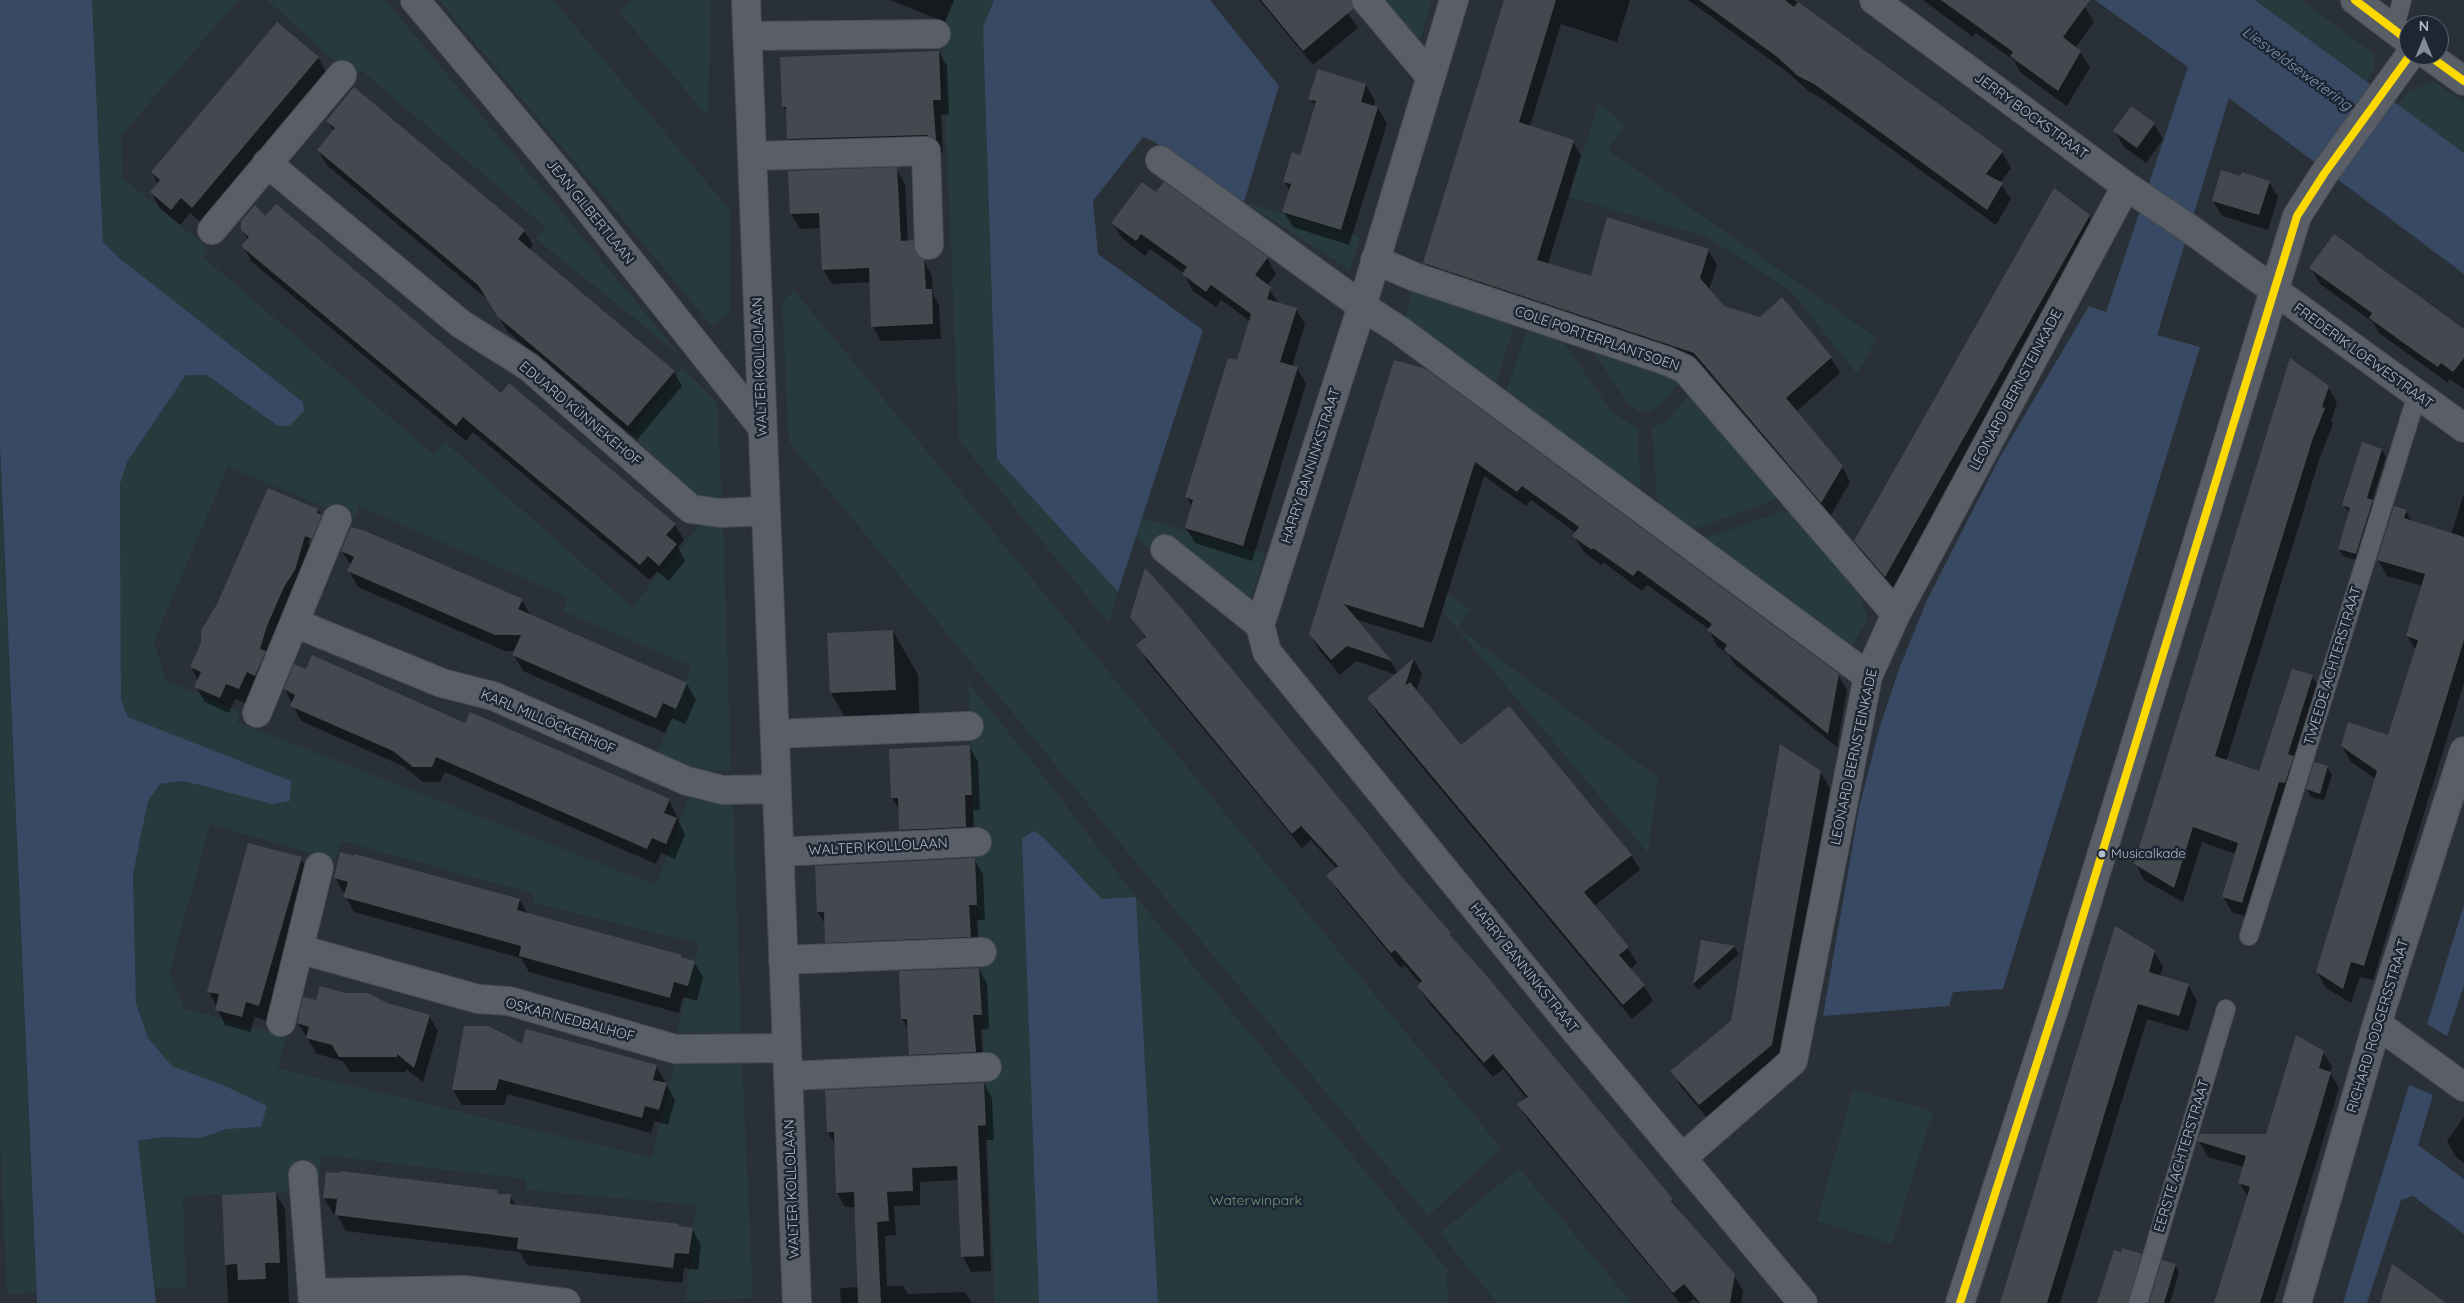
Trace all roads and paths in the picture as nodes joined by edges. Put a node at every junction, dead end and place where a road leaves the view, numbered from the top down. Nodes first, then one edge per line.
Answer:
1 (415, 0) edge
2 (746, 0) edge
3 (1366, 0) edge
4 (1454, 0) edge
5 (1874, 0) edge
6 (2355, 0) edge
7 (2402, 0) edge
8 (2402, 15) edge
9 (936, 34) dead end
10 (2399, 34) edge
11 (747, 36) junction
12 (2403, 65) edge
13 (2442, 65) edge
14 (342, 75) dead end
15 (1430, 76) junction
16 (2464, 81) edge
17 (752, 156) junction
18 (1160, 160) dead end
19 (267, 163) junction
20 (2134, 191) junction
21 (2190, 229) joint
22 (212, 230) dead end
23 (929, 245) dead end
24 (1375, 260) junction
25 (2273, 290) junction
26 (1362, 306) junction
27 (2417, 395) junction
28 (762, 426) junction
29 (2464, 428) edge
30 (766, 511) junction
31 (337, 519) dead end
32 (1165, 549) dead end
33 (1896, 614) junction
34 (295, 624) junction
35 (1260, 625) junction
36 (1868, 676) junction
37 (257, 713) dead end
38 (970, 726) dead end
39 (775, 734) junction
40 (2464, 752) edge
41 (777, 789) junction
42 (977, 842) dead end
43 (779, 852) junction
44 (319, 867) dead end
45 (2249, 936) dead end
46 (299, 949) junction
47 (982, 952) dead end
48 (784, 960) junction
49 (2226, 1009) dead end
50 (281, 1022) dead end
51 (2377, 1024) junction
52 (787, 1048) junction
53 (987, 1067) dead end
54 (788, 1076) junction
55 (2464, 1086) edge
56 (1682, 1158) junction
57 (302, 1175) dead end
58 (312, 1298) edge
59 (566, 1303) edge
60 (797, 1303) edge
61 (1803, 1303) edge
62 (1960, 1303) edge
63 (2138, 1303) edge
64 (2296, 1303) edge

1 - 28 street, JEAN GILBERTLAAN
2 - 11 street, WALTER KOLLOLAAN
3 - 15 street
4 - 15 street, HARRY BANNINKSTRAAT
5 - 20 street, JERRY BOCKSTRAAT
6 - 10 street
7 - 8 lane
9 - 11 street
11 - 17 street, WALTER KOLLOLAAN
12 - 25 street
13 - 16 street
14 - 19 street
15 - 24 street, HARRY BANNINKSTRAAT
17 - 23 street
17 - 28 street, WALTER KOLLOLAAN
18 - 26 street
19 - 22 street
19 - 30 street, EDUARD KÜNNEKEHOF
20 - 21 street, JERRY BOCKSTRAAT
20 - 33 street, LEONARD BERNSTEINKADE
21 - 25 street, FREDERIK LOEWESTRAAT
24 - 26 street, HARRY BANNINKSTRAAT
24 - 33 street, COLE PORTERPLANTSOEN
25 - 27 street, FREDERIK LOEWESTRAAT
25 - 62 street
26 - 35 street, HARRY BANNINKSTRAAT
26 - 36 street
27 - 29 street, FREDERIK LOEWESTRAAT
27 - 45 lane, TWEEDE ACHTERSTRAAT
28 - 30 street, WALTER KOLLOLAAN
30 - 39 street, WALTER KOLLOLAAN
31 - 34 street
32 - 35 street
33 - 36 street, LEONARD BERNSTEINKADE
34 - 37 street
34 - 41 street, KARL MILLÖCKERHOF
35 - 56 street, HARRY BANNINKSTRAAT
36 - 56 street, LEONARD BERNSTEINKADE
38 - 39 street
39 - 41 street, WALTER KOLLOLAAN
40 - 51 street, RICHARD RODGERSSTRAAT
41 - 43 street, WALTER KOLLOLAAN
42 - 43 street, WALTER KOLLOLAAN
43 - 48 street, WALTER KOLLOLAAN
44 - 46 street
46 - 50 street
46 - 52 street, OSKAR NEDBALHOF
47 - 48 street
48 - 52 street, WALTER KOLLOLAAN
49 - 63 lane, EERSTE ACHTERSTRAAT
51 - 55 street
51 - 64 street, RICHARD RODGERSSTRAAT
52 - 54 street, WALTER KOLLOLAAN
53 - 54 street
54 - 60 street, WALTER KOLLOLAAN
56 - 61 street, HARRY BANNINKSTRAAT
57 - 58 street
58 - 59 street

